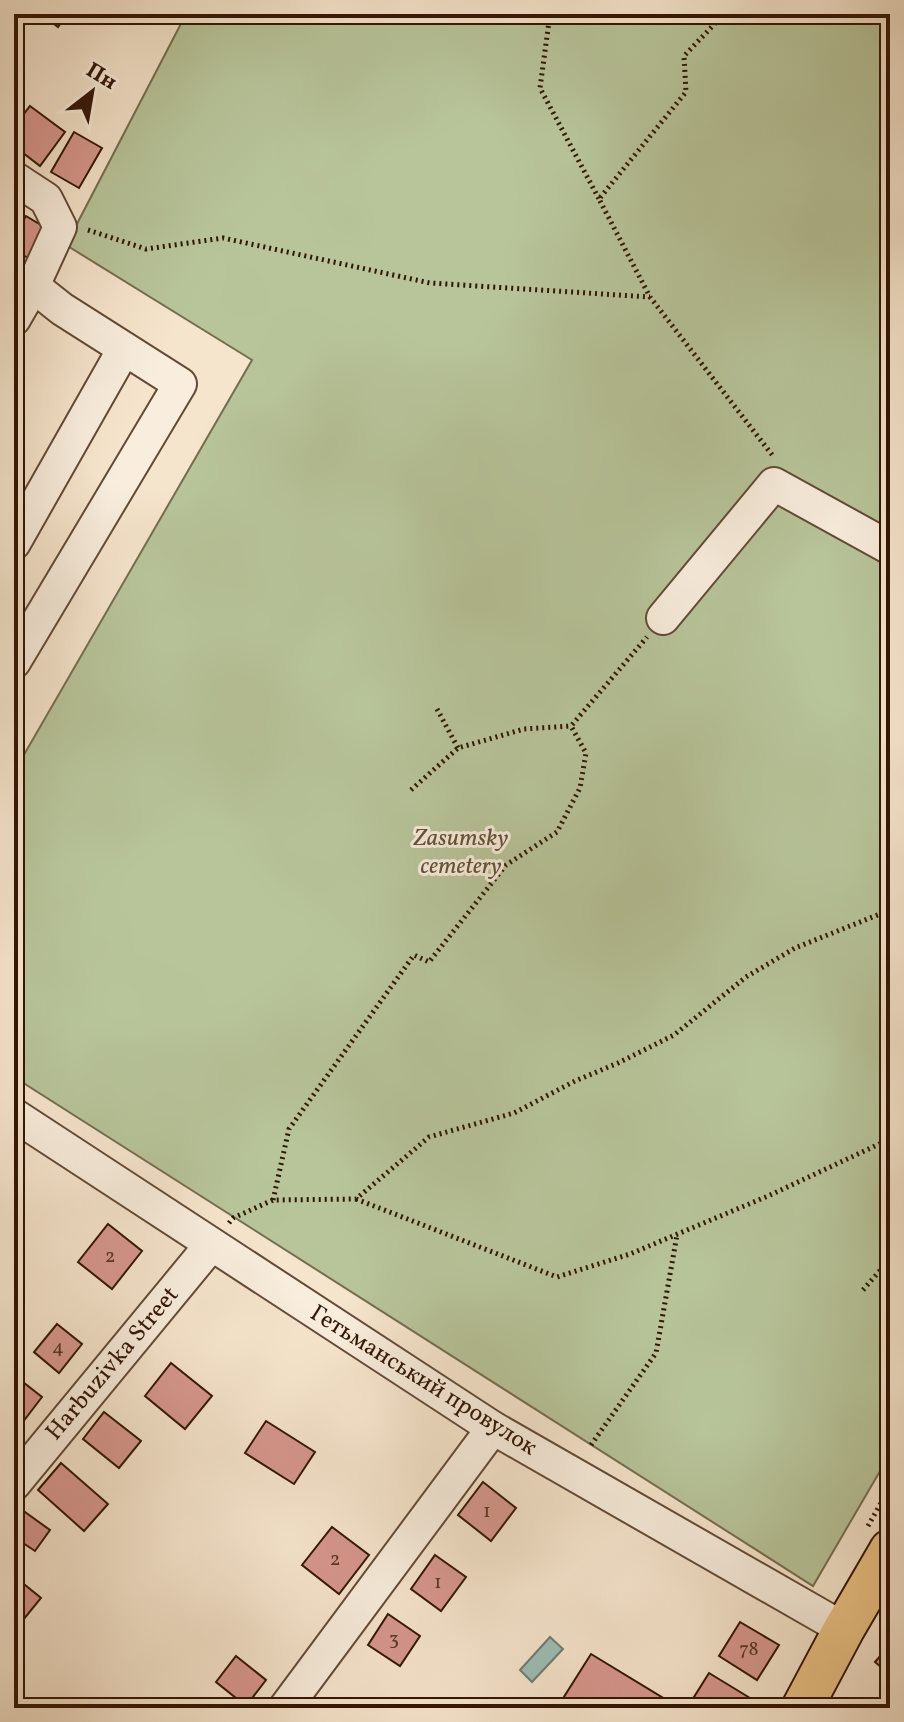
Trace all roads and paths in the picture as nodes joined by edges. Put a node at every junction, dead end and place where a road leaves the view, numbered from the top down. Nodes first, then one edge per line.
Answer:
1 (550, 14) edge
2 (724, 14) edge
3 (14, 178) edge
4 (599, 199) junction
5 (53, 213) junction
6 (33, 286) junction
7 (650, 297) junction
8 (14, 319) edge
9 (124, 349) junction
10 (774, 484) junction
11 (14, 543) edge
12 (890, 548) edge
13 (663, 618) joint
14 (14, 662) edge
15 (437, 709) dead end
16 (571, 726) junction
17 (458, 748) junction
18 (411, 790) dead end
19 (890, 910) edge
20 (14, 1115) edge
21 (890, 1139) edge
22 (356, 1199) junction
23 (273, 1200) junction
24 (677, 1235) junction
25 (211, 1245) junction
26 (890, 1259) edge
27 (863, 1290) dead end
28 (493, 1428) junction
29 (591, 1445) dead end
30 (14, 1484) edge
31 (890, 1550) edge
32 (844, 1629) junction
33 (285, 1708) edge
34 (802, 1708) edge

1 - 4 path
2 - 4 path
3 - 5 street
4 - 7 path
5 - 6 street
5 - 7 path
6 - 8 street
6 - 9 street
7 - 10 path
9 - 11 street
9 - 14 street
10 - 12 street
10 - 13 street
13 - 16 path
15 - 17 path
16 - 17 path
16 - 23 path
17 - 18 path
19 - 22 path
20 - 25 street, Гетьманський провулок
21 - 24 path
22 - 23 path
22 - 24 path
23 - 25 path
24 - 29 path
25 - 28 street, Гетьманський провулок
25 - 30 street, Harbuzivka Street
26 - 27 path
28 - 32 street, Гетьманський провулок
28 - 33 street
31 - 32 main road
32 - 34 main road

